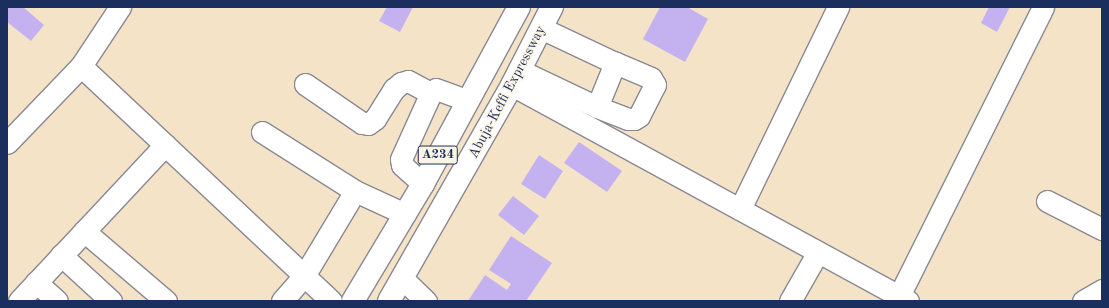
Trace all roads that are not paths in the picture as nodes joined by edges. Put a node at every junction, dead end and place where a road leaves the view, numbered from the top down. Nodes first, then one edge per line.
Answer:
1 (120, 7) edge
2 (519, 7) edge
3 (552, 7) edge
4 (838, 7) edge
5 (1043, 7) edge
6 (541, 28) junction
7 (615, 63) junction
8 (82, 66) junction
9 (516, 78) junction
10 (305, 84) dead end
11 (431, 93) junction
12 (468, 100) junction
13 (597, 106) junction
14 (262, 132) dead end
15 (7, 143) edge
16 (165, 145) junction
17 (423, 184) junction
18 (355, 191) junction
19 (1047, 200) dead end
20 (740, 209) junction
21 (405, 214) junction
22 (1102, 229) edge
23 (84, 231) junction
24 (818, 252) junction
25 (61, 255) junction
26 (304, 276) junction
27 (403, 279) junction
28 (36, 282) junction
29 (1102, 290) edge
30 (904, 299) edge
31 (19, 301) edge
32 (57, 301) edge
33 (111, 301) edge
34 (166, 301) edge
35 (282, 301) edge
36 (331, 301) edge
37 (353, 301) edge
38 (389, 301) edge
39 (426, 301) edge
40 (790, 301) edge
41 (1083, 301) edge

1 - 8 street
2 - 12 highway, A234
3 - 6 highway, Abuja-Keffi Expressway / A234
4 - 20 street
5 - 30 street
6 - 7 street
6 - 9 highway, Abuja-Keffi Expressway / A234
7 - 13 street
7 - 13 street
8 - 15 street
8 - 16 street
9 - 13 street
9 - 20 street
9 - 27 highway, Abuja-Keffi Expressway / A234
10 - 11 street
11 - 12 street
11 - 17 street
12 - 17 highway, A234
14 - 18 street
16 - 23 street
16 - 26 street
17 - 21 highway, A234
18 - 21 street
18 - 26 street
19 - 22 street
20 - 24 street
21 - 37 highway, A234
23 - 25 street
23 - 34 street
24 - 30 street
24 - 40 street
25 - 28 street
25 - 33 street
26 - 35 street
26 - 36 street
27 - 38 highway, Abuja-Keffi Expressway / A234
27 - 39 street
28 - 31 street
28 - 32 street
29 - 41 street

